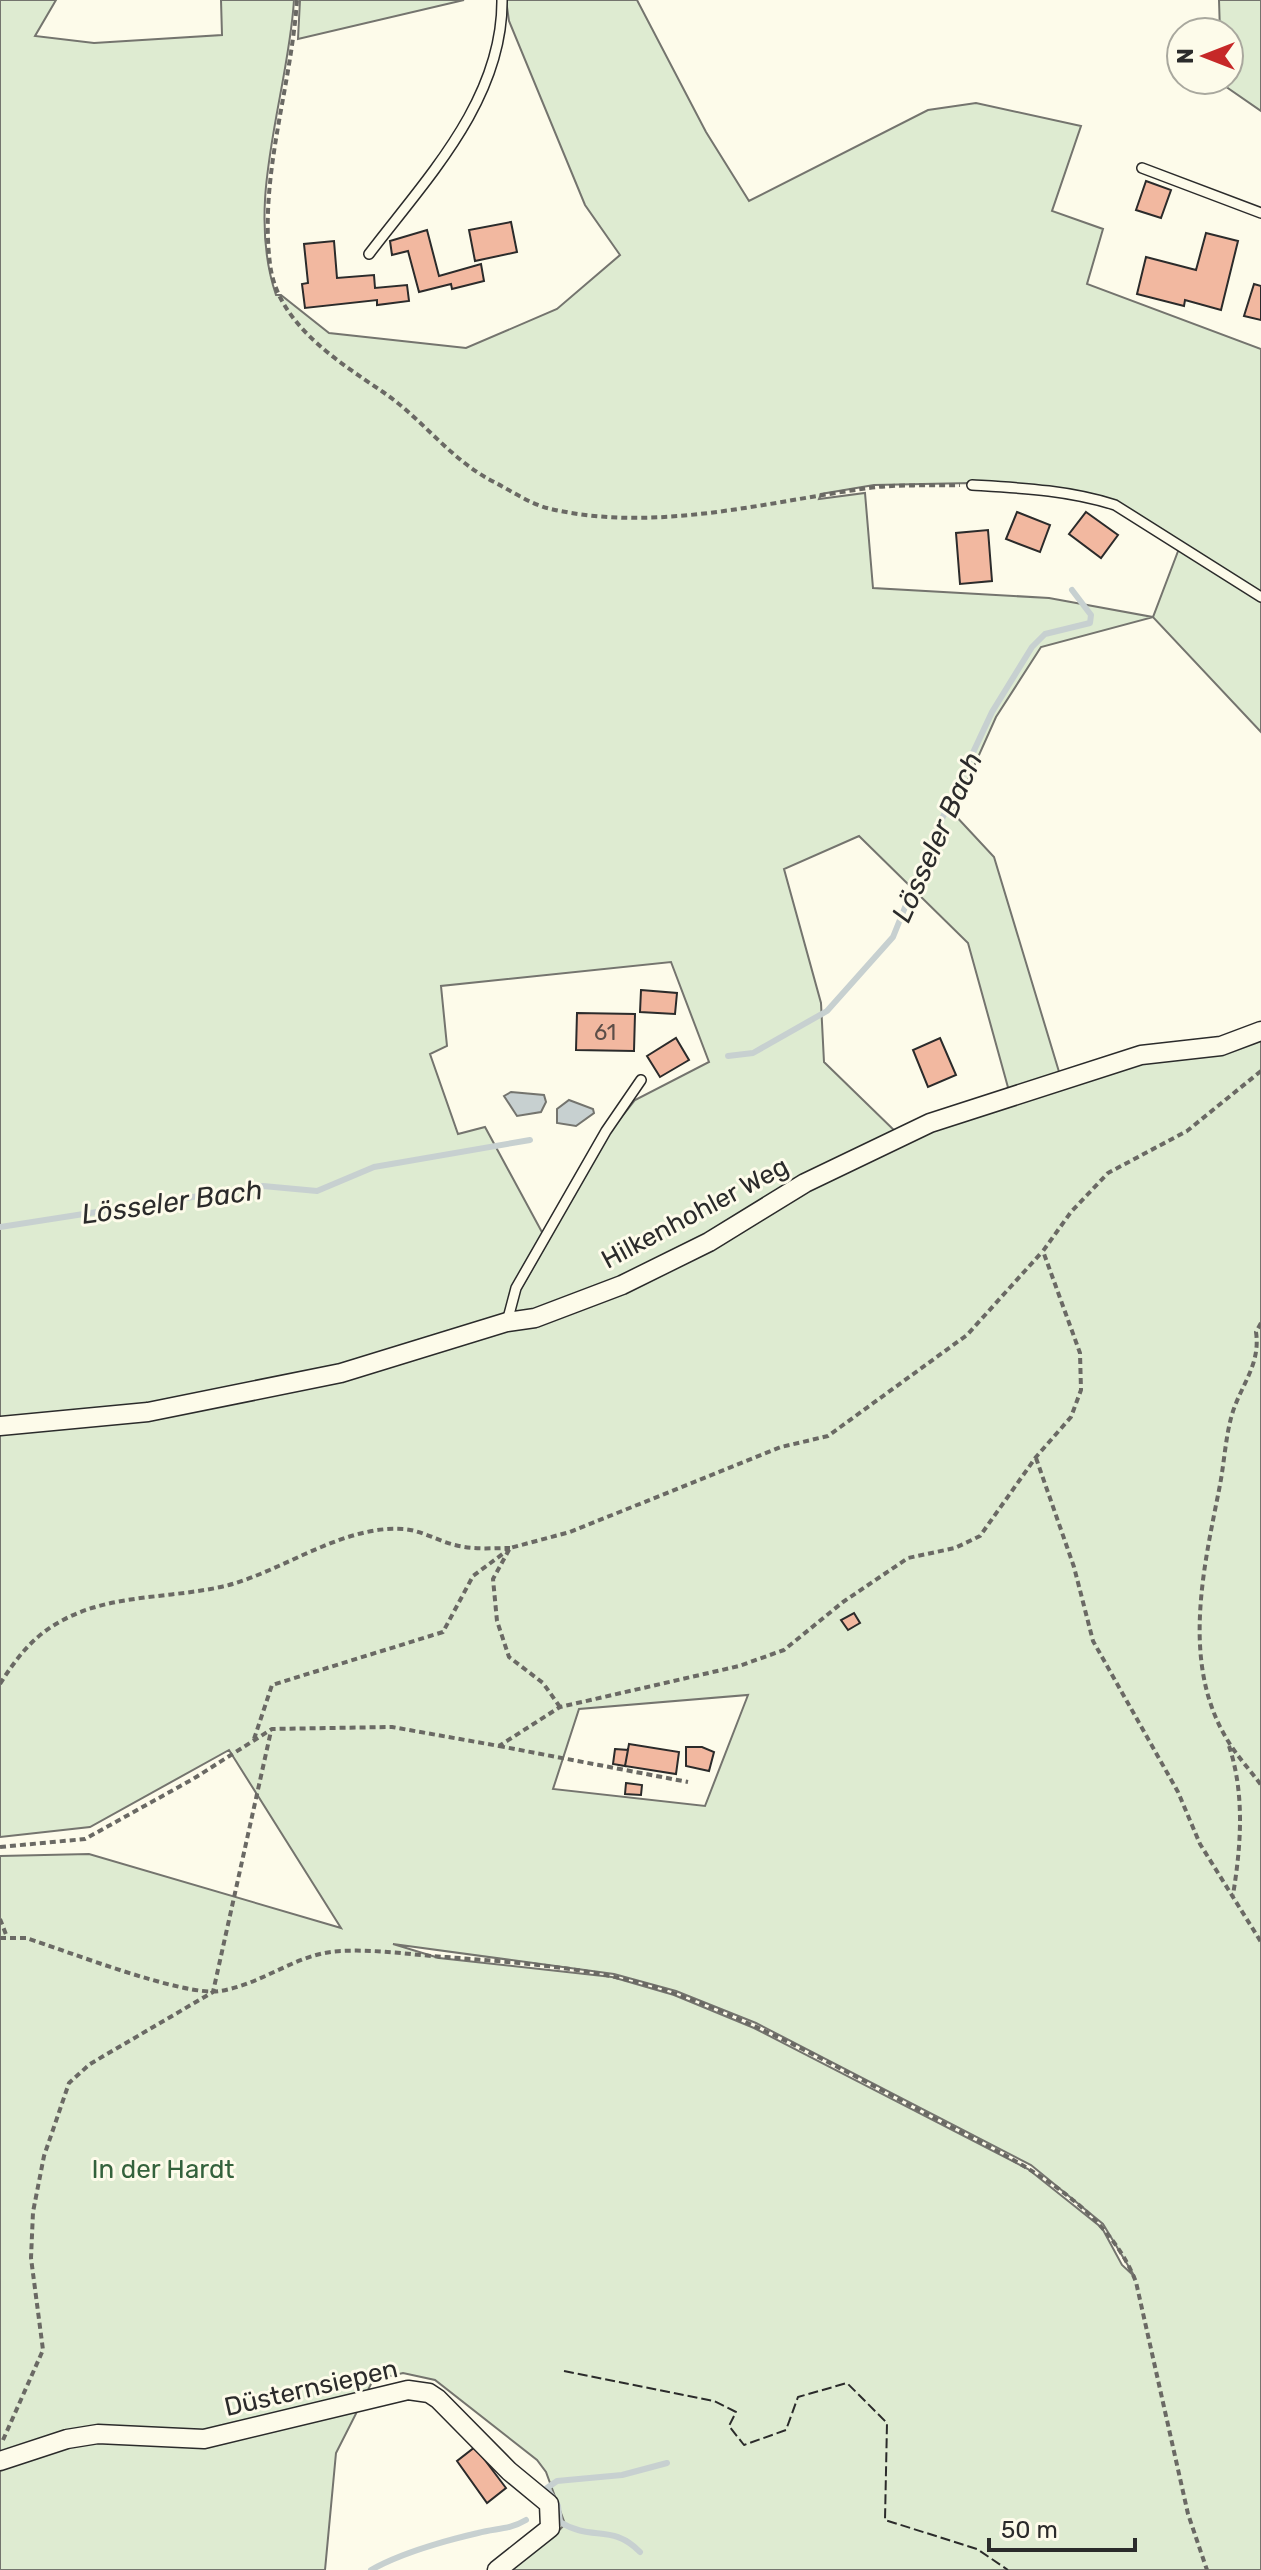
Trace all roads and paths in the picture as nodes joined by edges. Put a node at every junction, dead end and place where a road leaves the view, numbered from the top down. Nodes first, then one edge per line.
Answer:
1 (297, 0) edge
2 (502, 0) edge
3 (1142, 168) dead end
4 (1261, 213) edge
5 (369, 254) dead end
6 (972, 485) joint
7 (1261, 597) edge
8 (1261, 1031) edge
9 (1261, 1071) edge
10 (641, 1080) dead end
11 (1043, 1251) junction
12 (507, 1322) junction
13 (1261, 1323) edge
14 (0, 1426) edge
15 (1036, 1457) junction
16 (510, 1548) junction
17 (0, 1684) edge
18 (560, 1707) junction
19 (272, 1729) junction
20 (1227, 1740) junction
21 (253, 1742) junction
22 (499, 1746) junction
23 (688, 1782) dead end
24 (1261, 1785) edge
25 (0, 1847) edge
26 (1233, 1895) junction
27 (0, 1919) edge
28 (7, 1937) junction
29 (0, 1938) edge
30 (1261, 1942) edge
31 (213, 1992) junction
32 (0, 2448) edge
33 (0, 2461) edge
34 (497, 2570) edge
35 (1207, 2570) edge

1 - 6 path
2 - 5 lane
3 - 4 lane
6 - 7 lane
8 - 12 street, Hilkenhohler Weg
9 - 11 path
10 - 12 lane
11 - 15 path
11 - 16 path
12 - 14 street, Hilkenhohler Weg
13 - 20 path
15 - 18 path
15 - 26 path
16 - 17 path
16 - 18 path
16 - 21 path
18 - 22 path
19 - 21 path
19 - 22 path
19 - 31 path
20 - 24 path
20 - 26 path
21 - 25 path
22 - 23 path
26 - 30 path
27 - 28 path
28 - 29 path
28 - 31 path
31 - 32 path
31 - 35 path
33 - 34 street, Düsternsiepen

